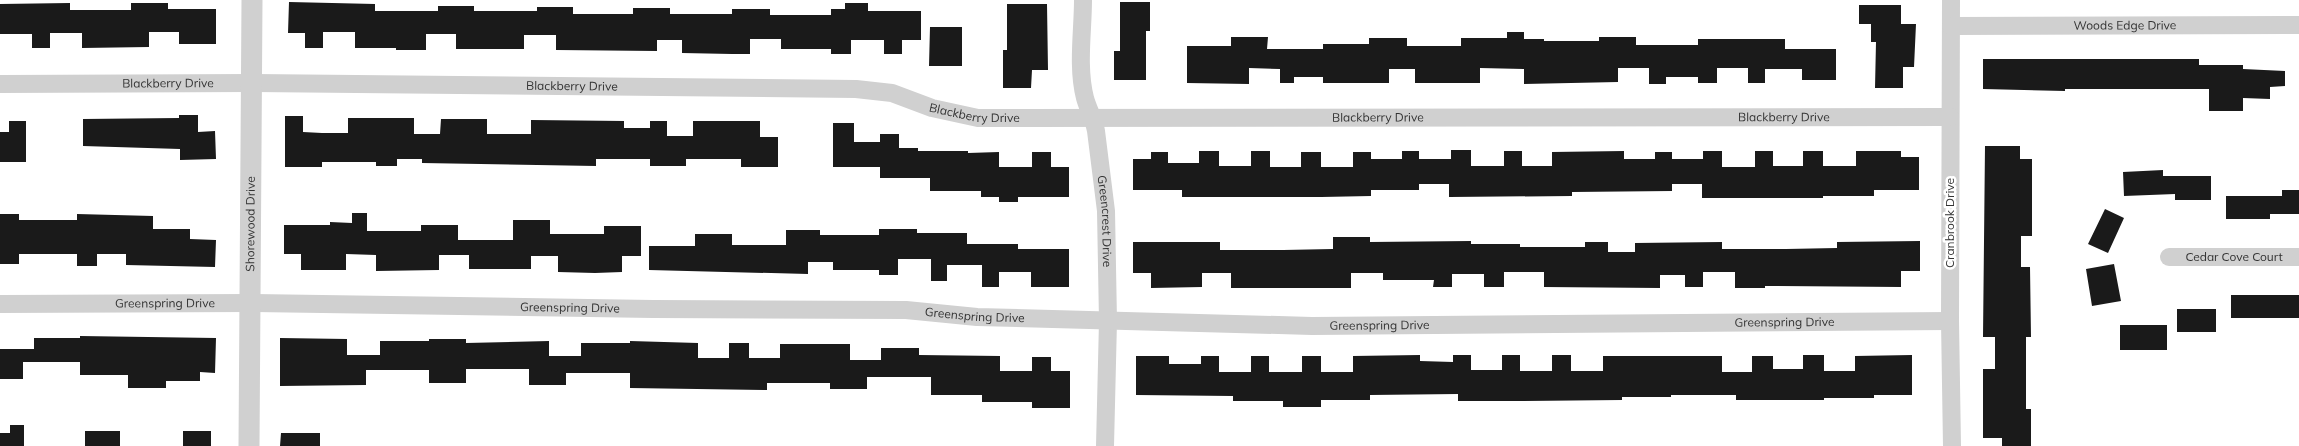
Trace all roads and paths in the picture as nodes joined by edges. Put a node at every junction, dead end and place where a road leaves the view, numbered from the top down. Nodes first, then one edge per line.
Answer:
1 (252, 0) edge
2 (1083, 0) edge
3 (1951, 0) edge
4 (2299, 25) edge
5 (1951, 26) junction
6 (253, 83) junction
7 (0, 84) edge
8 (1950, 117) junction
9 (1094, 118) junction
10 (2169, 257) dead end
11 (2299, 258) edge
12 (251, 303) junction
13 (0, 304) edge
14 (1108, 321) junction
15 (1950, 321) junction
16 (249, 446) edge
17 (1105, 446) edge
18 (1952, 446) edge

1 - 6 street, Shorewood Drive
2 - 9 street, Greencrest Drive
3 - 5 street, Cranbrook Drive
4 - 5 street, Woods Edge Drive
5 - 8 street, Cranbrook Drive
6 - 7 street, Blackberry Drive
6 - 9 street, Blackberry Drive
6 - 12 street, Shorewood Drive
8 - 9 street, Blackberry Drive
8 - 15 street, Cranbrook Drive
9 - 14 street, Greencrest Drive
10 - 11 street, Cedar Cove Court
12 - 13 street, Greenspring Drive
12 - 14 street, Greenspring Drive
12 - 16 street, Shorewood Drive
14 - 15 street, Greenspring Drive
14 - 17 street, Greencrest Drive
15 - 18 street, Cranbrook Drive

